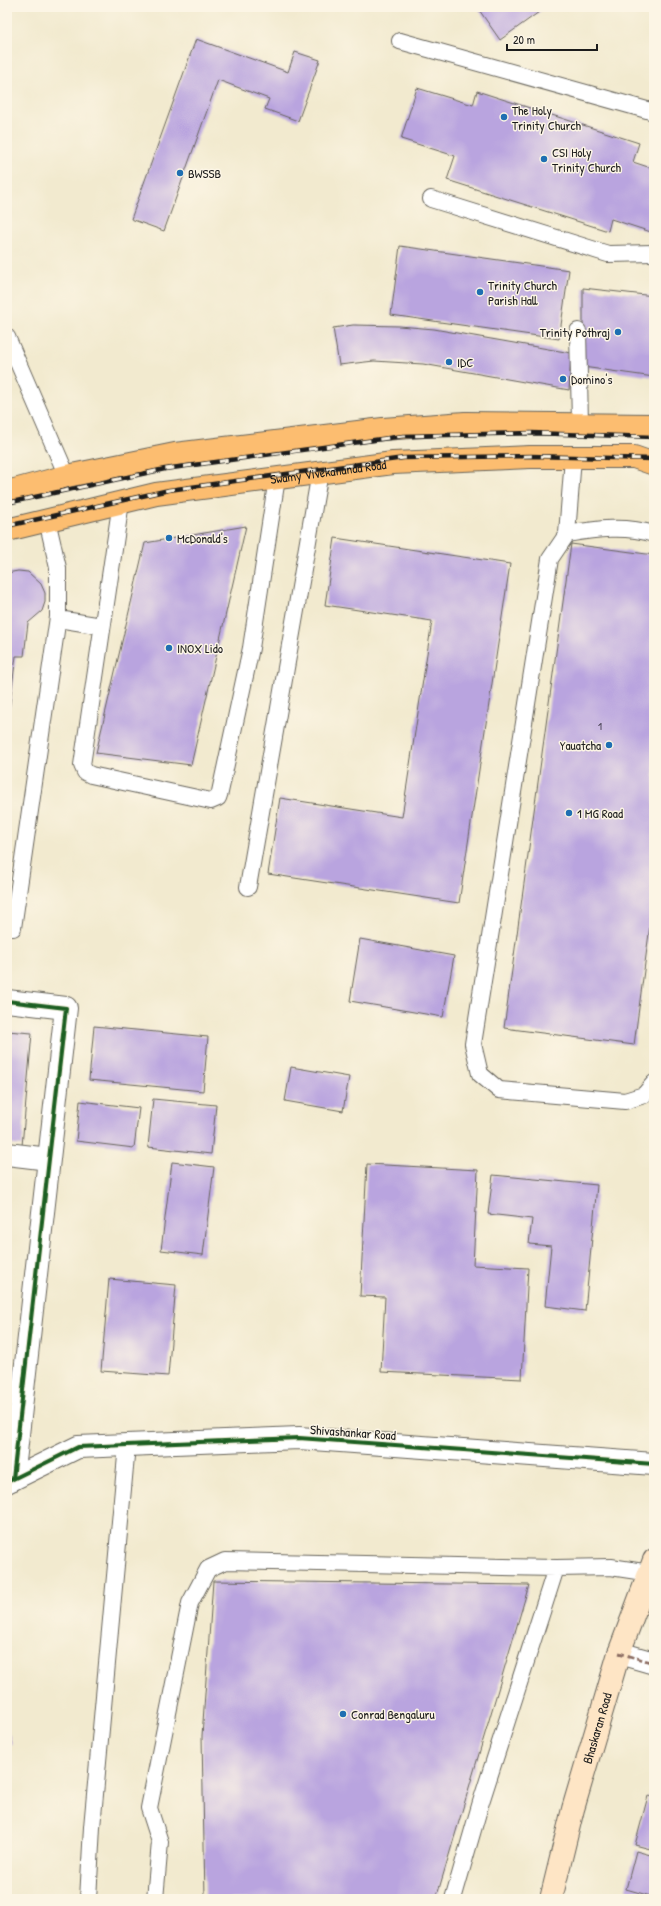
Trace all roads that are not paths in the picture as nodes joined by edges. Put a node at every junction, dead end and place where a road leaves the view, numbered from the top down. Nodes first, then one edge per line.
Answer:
1 (400, 41) dead end
2 (654, 112) edge
3 (431, 199) dead end
4 (654, 254) edge
5 (578, 331) dead end
6 (7, 337) edge
7 (580, 423) junction
8 (654, 425) edge
9 (573, 458) junction
10 (654, 464) edge
11 (320, 472) junction
12 (67, 476) junction
13 (277, 478) junction
14 (7, 492) edge
15 (120, 502) junction
16 (47, 520) junction
17 (7, 530) edge
18 (567, 534) junction
19 (654, 534) edge
20 (58, 619) junction
21 (102, 626) junction
22 (248, 887) dead end
23 (13, 928) dead end
24 (7, 1001) edge
25 (654, 1083) edge
26 (7, 1154) edge
27 (49, 1159) junction
28 (127, 1445) junction
29 (654, 1464) edge
30 (10, 1481) edge
31 (652, 1567) edge
32 (556, 1568) junction
33 (619, 1653) junction
34 (654, 1663) edge
35 (88, 1899) edge
36 (155, 1899) edge
37 (453, 1899) edge
38 (551, 1899) edge

1 - 2 lane
3 - 4 lane
5 - 7 lane
6 - 12 lane
7 - 8 main road
7 - 12 main road
9 - 10 main road, Swamy Vivekananda Road
9 - 11 main road, Swamy Vivekananda Road
9 - 18 lane
11 - 13 main road, Swamy Vivekananda Road
11 - 22 lane
12 - 14 main road
13 - 15 main road, Swamy Vivekananda Road
13 - 21 lane
15 - 16 main road, Swamy Vivekananda Road
15 - 21 lane
16 - 17 main road, Swamy Vivekananda Road
16 - 20 lane
18 - 19 lane
18 - 25 lane
20 - 21 lane
20 - 23 lane
24 - 27 street
26 - 27 street
27 - 30 street
28 - 29 street, Shivashankar Road
28 - 30 street, Shivashankar Road
28 - 35 lane
31 - 32 lane
31 - 33 main road, Bhaskaran Road
32 - 36 lane
32 - 37 lane
33 - 34 street
33 - 38 main road, Bhaskaran Road

